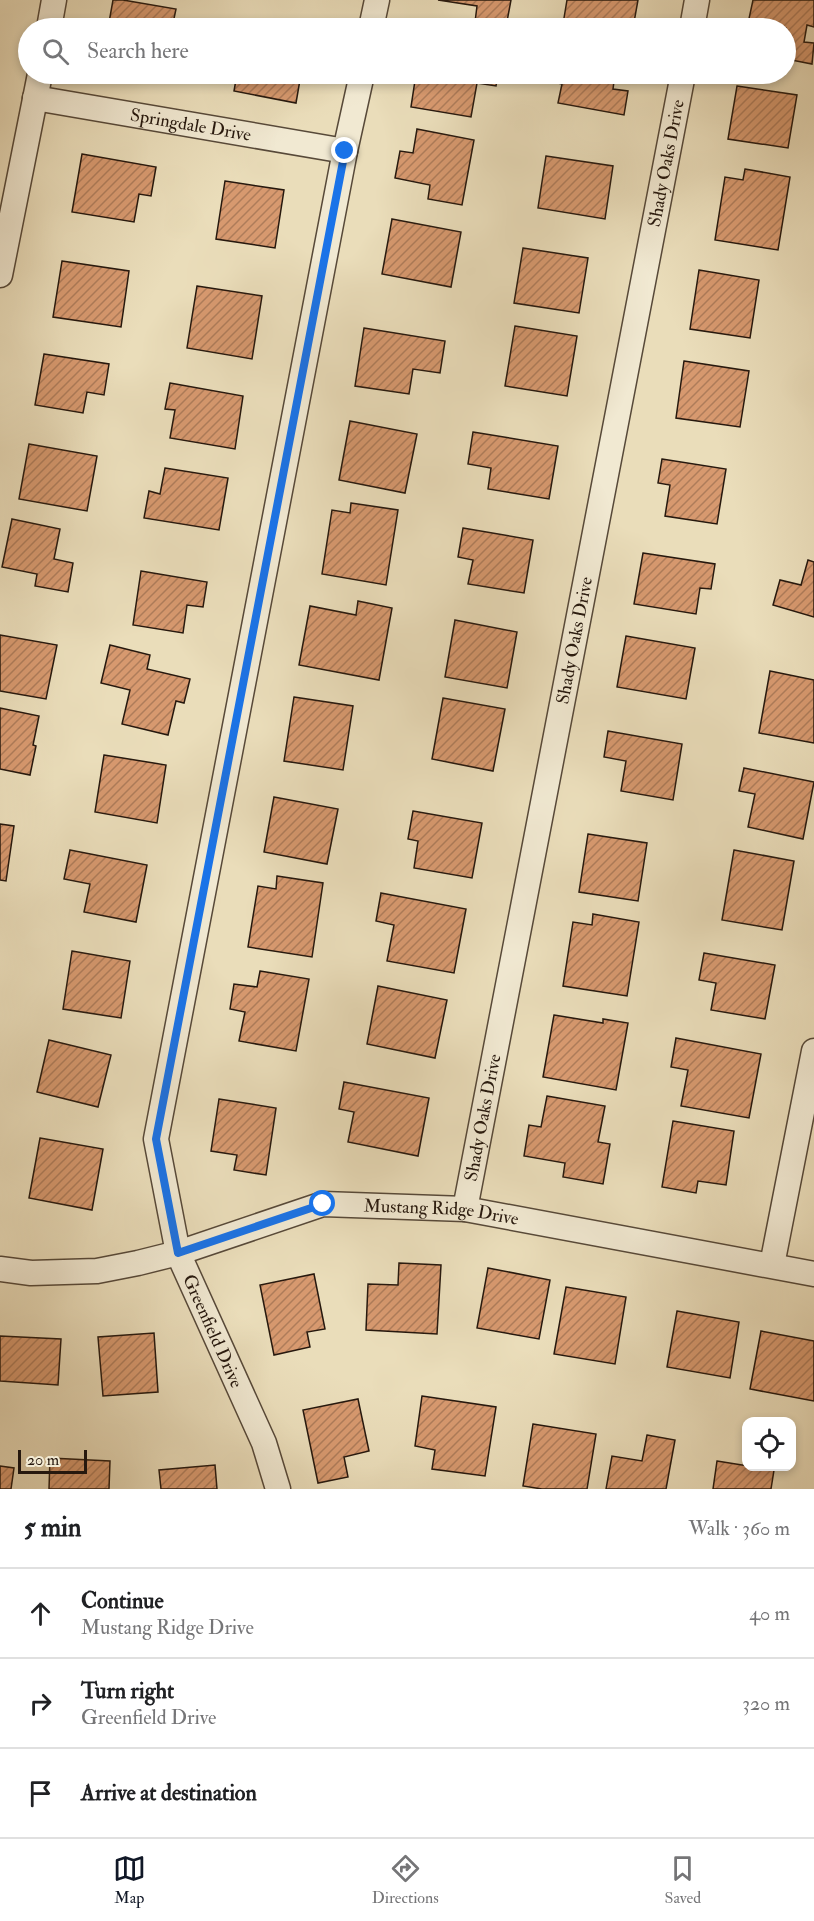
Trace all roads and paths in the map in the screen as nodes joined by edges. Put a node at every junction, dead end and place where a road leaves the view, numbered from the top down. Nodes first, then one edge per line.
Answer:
1 (54, 0) edge
2 (377, 0) edge
3 (698, 0) edge
4 (51, 18) edge
5 (373, 18) edge
6 (694, 18) edge
7 (38, 84) edge
8 (360, 84) edge
9 (681, 84) edge
10 (35, 98) junction
11 (345, 151) junction
12 (0, 275) edge
13 (814, 1051) edge
14 (465, 1209) junction
15 (178, 1253) junction
16 (772, 1265) junction
17 (0, 1269) edge
18 (814, 1274) edge
19 (278, 1489) edge

1 - 4 street
2 - 5 street
3 - 6 street
7 - 10 street
8 - 11 street, Greenfield Drive
9 - 14 street, Shady Oaks Drive
10 - 11 street, Springdale Drive
10 - 12 street
11 - 15 street, Greenfield Drive
13 - 16 street
14 - 15 street, Mustang Ridge Drive
14 - 16 street, Mustang Ridge Drive
15 - 17 street, Mustang Ridge Drive
15 - 19 street, Greenfield Drive
16 - 18 street, Mustang Ridge Drive

